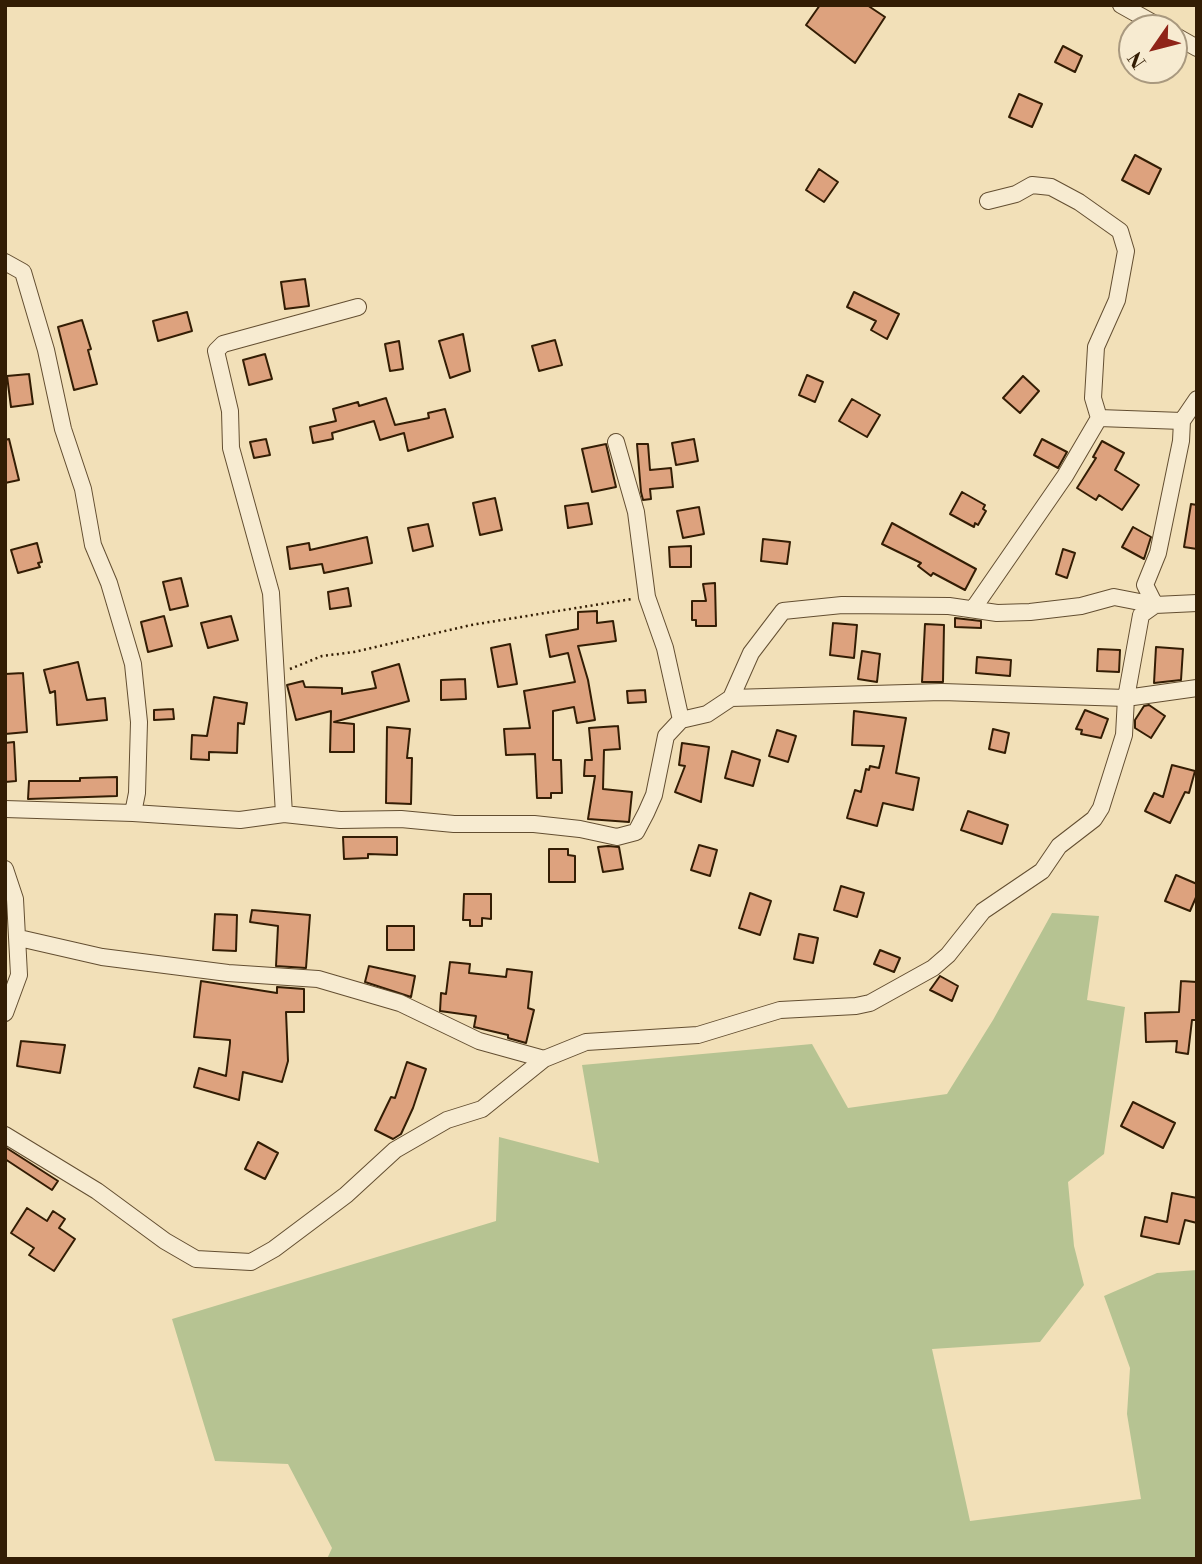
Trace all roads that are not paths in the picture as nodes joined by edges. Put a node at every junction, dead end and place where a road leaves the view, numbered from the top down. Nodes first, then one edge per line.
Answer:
1 (1121, 5) edge
2 (1137, 14) edge
3 (988, 201) dead end
4 (5, 262) edge
5 (358, 307) dead end
6 (1197, 399) edge
7 (1099, 418) junction
8 (1182, 421) junction
9 (617, 442) dead end
10 (1197, 603) edge
11 (1155, 605) junction
12 (973, 610) junction
13 (1197, 688) edge
14 (731, 698) junction
15 (1126, 698) junction
16 (681, 720) junction
17 (5, 809) edge
18 (133, 813) junction
19 (284, 814) junction
20 (5, 869) edge
21 (11, 909) edge
22 (19, 938) junction
23 (5, 1013) edge
24 (544, 1059) junction
25 (5, 1135) edge

1 - 2 street
3 - 7 street
4 - 18 street
5 - 19 street
6 - 8 street
7 - 8 street
7 - 12 street
8 - 11 street
9 - 16 street
10 - 11 street
11 - 12 street
11 - 15 street
12 - 14 street
13 - 15 street
14 - 15 street
14 - 16 street
15 - 24 street
16 - 19 street
17 - 18 street
18 - 19 street
20 - 21 street
21 - 22 street
22 - 23 street
22 - 24 street
24 - 25 street

